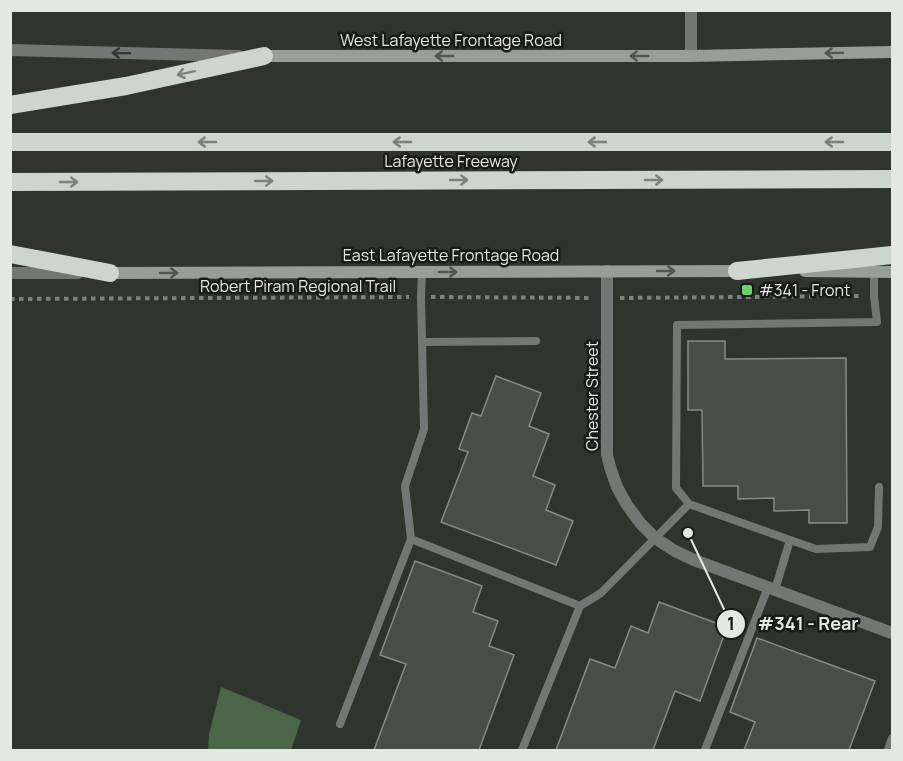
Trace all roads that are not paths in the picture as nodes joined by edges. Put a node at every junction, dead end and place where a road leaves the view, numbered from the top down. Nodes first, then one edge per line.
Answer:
1 (691, 10) edge
2 (10, 50) edge
3 (892, 52) edge
4 (264, 56) junction
5 (691, 56) junction
6 (10, 105) edge
7 (892, 141) edge
8 (10, 142) edge
9 (892, 179) edge
10 (10, 182) edge
11 (10, 254) edge
12 (892, 255) edge
13 (608, 271) junction
14 (737, 271) junction
15 (423, 272) junction
16 (874, 272) junction
17 (892, 272) edge
18 (10, 273) edge
19 (110, 273) junction
20 (536, 340) dead end
21 (423, 342) junction
22 (879, 488) dead end
23 (689, 504) junction
24 (655, 538) junction
25 (411, 540) junction
26 (790, 540) junction
27 (771, 588) junction
28 (580, 606) junction
29 (892, 633) edge
30 (340, 724) dead end
31 (892, 738) edge
32 (522, 750) edge
33 (705, 750) edge
34 (888, 750) edge

1 - 5 street
4 -> 2 street, West Lafayette Frontage Road
3 -> 5 main road, West Lafayette Frontage Road
5 -> 4 main road, West Lafayette Frontage Road
4 -> 6 highway
7 -> 8 highway, Lafayette Freeway
10 -> 9 highway, Lafayette Freeway
11 - 19 highway
12 - 14 highway
13 -> 14 main road, East Lafayette Frontage Road
15 -> 13 main road, East Lafayette Frontage Road
13 - 24 street, Chester Street
14 - 16 main road, East Lafayette Frontage Road
19 -> 15 main road, East Lafayette Frontage Road
15 - 21 lane
16 - 17 main road, East Lafayette Frontage Road
16 - 23 lane
18 - 19 street, East Lafayette Frontage Road
20 - 21 lane
21 - 25 lane
22 - 26 lane
23 - 24 lane
23 - 26 lane
24 - 27 street, Chester Street
24 - 28 lane
25 - 28 lane
25 - 30 lane
26 - 27 lane
27 - 29 street, Chester Street
27 - 33 lane
28 - 32 lane
31 - 34 lane

